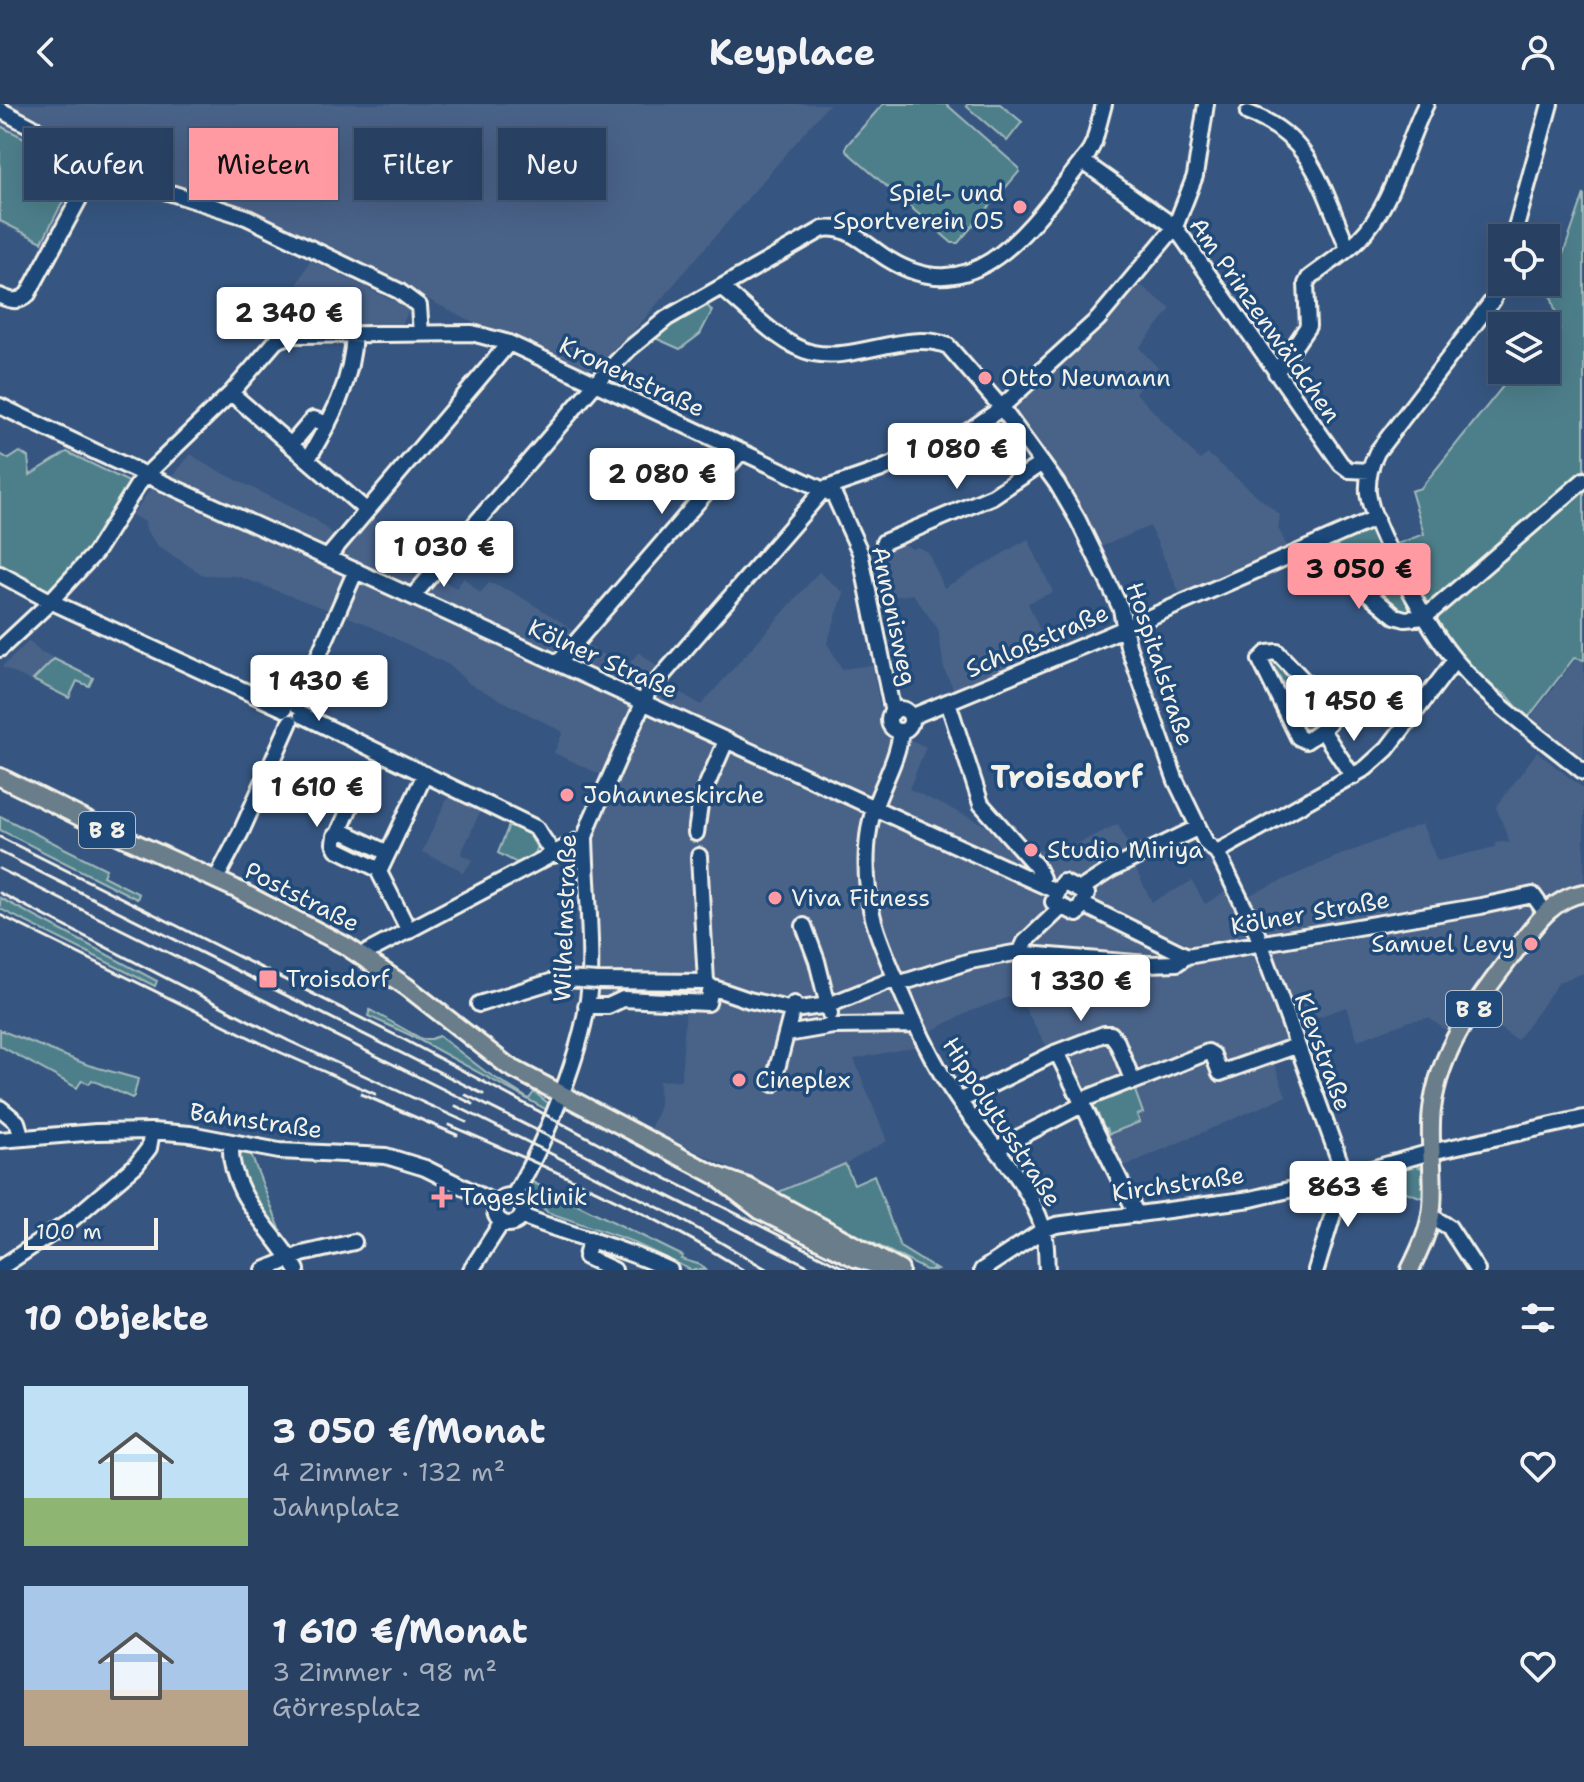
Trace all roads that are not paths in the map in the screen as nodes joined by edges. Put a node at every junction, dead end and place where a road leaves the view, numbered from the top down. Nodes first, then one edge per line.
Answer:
1 (1104, 104) edge
2 (1206, 104) edge
3 (1426, 104) edge
4 (1550, 104) edge
5 (0, 110) edge
6 (1248, 113) dead end
7 (34, 128) edge
8 (1082, 161) junction
9 (173, 194) edge
10 (79, 200) edge
11 (1517, 224) edge
12 (1175, 227) junction
13 (1348, 248) junction
14 (722, 288) junction
15 (0, 296) edge
16 (1494, 296) edge
17 (421, 333) junction
18 (354, 334) junction
19 (509, 343) junction
20 (1276, 373) junction
21 (596, 383) junction
22 (231, 393) junction
23 (0, 406) edge
24 (1001, 407) junction
25 (328, 424) junction
26 (291, 445) junction
27 (741, 452) junction
28 (308, 459) junction
29 (1042, 463) junction
30 (1370, 471) junction
31 (146, 475) junction
32 (1584, 480) edge
33 (824, 489) junction
34 (367, 511) junction
35 (1376, 518) junction
36 (884, 542) dead end
37 (1312, 546) junction
38 (327, 558) junction
39 (356, 570) junction
40 (0, 574) edge
41 (413, 596) junction
42 (50, 601) junction
43 (1425, 617) junction
44 (1125, 628) junction
45 (0, 649) edge
46 (1455, 660) junction
47 (558, 663) junction
48 (643, 702) junction
49 (948, 702) junction
50 (293, 713) junction
51 (893, 713) junction
52 (911, 717) junction
53 (1322, 730) junction
54 (901, 731) junction
55 (726, 741) junction
56 (1584, 772) edge
57 (425, 774) junction
58 (0, 777) edge
59 (1353, 777) junction
60 (354, 798) dead end
61 (874, 809) junction
62 (1197, 828) junction
63 (696, 833) dead end
64 (338, 834) junction
65 (585, 837) junction
66 (1217, 852) junction
67 (388, 853) junction
68 (554, 855) junction
69 (699, 856) dead end
70 (380, 870) junction
71 (216, 879) junction
72 (1041, 884) junction
73 (1584, 893) edge
74 (1081, 897) junction
75 (1060, 899) junction
76 (1546, 913) junction
77 (409, 931) junction
78 (804, 931) dead end
79 (1259, 943) junction
80 (1020, 953) junction
81 (362, 955) junction
82 (1187, 956) junction
83 (897, 981) junction
84 (708, 985) junction
85 (479, 1004) dead end
86 (829, 1005) junction
87 (586, 1006) junction
88 (793, 1007) junction
89 (915, 1025) junction
90 (833, 1026) junction
91 (787, 1034) junction
92 (1296, 1046) junction
93 (1057, 1052) junction
94 (1132, 1081) junction
95 (773, 1084) dead end
96 (560, 1095) junction
97 (959, 1101) junction
98 (1083, 1102) junction
99 (0, 1108) edge
100 (1584, 1118) edge
101 (152, 1131) junction
102 (22, 1138) junction
103 (0, 1140) edge
104 (231, 1142) junction
105 (998, 1148) junction
106 (1431, 1152) junction
107 (1343, 1177) junction
108 (513, 1197) junction
109 (497, 1204) junction
110 (1137, 1215) junction
111 (522, 1216) junction
112 (1431, 1216) junction
113 (502, 1222) junction
114 (1043, 1230) junction
115 (590, 1239) junction
116 (354, 1242) dead end
117 (294, 1264) edge
118 (0, 1268) edge
119 (264, 1270) edge
120 (471, 1270) edge
121 (614, 1270) edge
122 (670, 1270) edge
123 (899, 1270) edge
124 (982, 1270) edge
125 (1047, 1270) edge
126 (1316, 1270) edge
127 (1410, 1270) edge
128 (1477, 1270) edge

1 - 8 street
2 - 12 street
3 - 13 street
4 - 11 street
5 - 7 street
6 - 13 street
8 - 12 street, Am Prinzenwäldchen
8 - 14 street
9 - 17 street
10 - 15 street
12 - 20 street, Am Prinzenwäldchen
12 - 24 street
13 - 20 street
14 - 21 street
14 - 24 street, Hospitalstraße
16 - 30 street
17 - 18 street, Kronenstraße
17 - 19 street, Kronenstraße
18 - 22 street, Kronenstraße
18 - 25 street
19 - 21 street, Kronenstraße
19 - 34 street
20 - 30 street, Am Prinzenwäldchen
21 - 27 street, Kronenstraße
21 - 41 street
22 - 26 street
22 - 31 street, Kronenstraße
23 - 31 street, Kölner Straße
24 - 29 street, Hospitalstraße
24 - 33 street
25 - 26 street
25 - 28 street
26 - 28 street
27 - 33 street, Kronenstraße
27 - 47 street
28 - 34 street
29 - 36 street
29 - 44 street, Hospitalstraße
30 - 35 street
31 - 38 street, Kölner Straße
31 - 42 street, Kronenstraße
32 - 43 street
33 - 48 street, Wilhelmstraße
33 - 51 street, Annonisweg
34 - 38 street
35 - 37 street, Schloßstraße
35 - 43 street
37 - 43 street
37 - 44 street, Schloßstraße
38 - 39 street, Kölner Straße
39 - 41 street, Kölner Straße
39 - 50 street
40 - 42 street
41 - 47 street, Kölner Straße
42 - 45 street, Kronenstraße
42 - 50 street
43 - 46 street
44 - 49 street, Schloßstraße
44 - 62 street, Hospitalstraße
46 - 56 street
46 - 59 street
47 - 48 street, Kölner Straße
48 - 55 street, Kölner Straße
48 - 65 street, Wilhelmstraße
49 - 52 street, Schloßstraße
49 - 72 street
50 - 57 street
50 - 71 street
51 - 52 street
51 - 54 street
52 - 54 street
53 - 53 street
53 - 59 street
54 - 61 street
55 - 61 street, Kölner Straße
55 - 63 street
57 - 67 street
57 - 68 street
58 - 71 main road, Poststraße / B 8
59 - 66 street
60 - 64 street
61 - 72 street, Kölner Straße
61 - 83 street, Hippolytusstraße
62 - 66 street, Hospitalstraße
62 - 74 street
64 - 67 street
64 - 70 street
65 - 68 street
65 - 87 street, Wilhelmstraße
66 - 79 street, Hospitalstraße
67 - 70 street
68 - 77 street
69 - 84 street
70 - 77 street
71 - 81 main road, Poststraße / B 8
72 - 75 street, Kölner Straße
73 - 76 main road, B 8
74 - 75 street
74 - 75 street
74 - 82 street
75 - 80 street
76 - 79 street, Kölner Straße
76 - 106 main road, B 8
77 - 81 street
78 - 86 street
79 - 82 street, Kölner Straße
79 - 92 street, Klevstraße
80 - 82 street, Kölner Straße
80 - 83 street, Kölner Straße
81 - 96 main road, Poststraße / B 8
83 - 86 street, Kölner Straße
83 - 89 street, Hippolytusstraße
84 - 85 street
84 - 87 street
84 - 88 street
86 - 88 street, Kölner Straße
86 - 90 street
87 - 96 street, Wilhelmstraße
88 - 91 street
89 - 90 street
89 - 97 street, Hippolytusstraße
90 - 91 street
91 - 95 street
92 - 94 street
92 - 107 street, Klevstraße
93 - 94 street
93 - 97 street
93 - 98 street
94 - 98 street
96 - 108 street, Wilhelmstraße
96 - 123 main road, B 8
97 - 105 street, Hippolytusstraße
98 - 105 street
98 - 110 street
99 - 102 street
100 - 106 street, Kirchstraße
101 - 102 street, Bahnstraße
101 - 104 street, Bahnstraße
101 - 118 street
102 - 103 street, Bahnstraße
104 - 109 street, Bahnstraße
104 - 117 street
105 - 114 street, Hippolytusstraße
106 - 107 street, Kirchstraße
106 - 112 main road, B 8
107 - 110 street, Kirchstraße
107 - 126 street
108 - 109 street
108 - 111 street
109 - 113 street
110 - 114 street, Kirchstraße
111 - 113 street
111 - 115 street
112 - 127 main road, B 8
112 - 128 street
113 - 120 street
114 - 124 street
114 - 125 street, Hippolytusstraße
115 - 121 street
115 - 122 street
116 - 117 street
117 - 119 street

